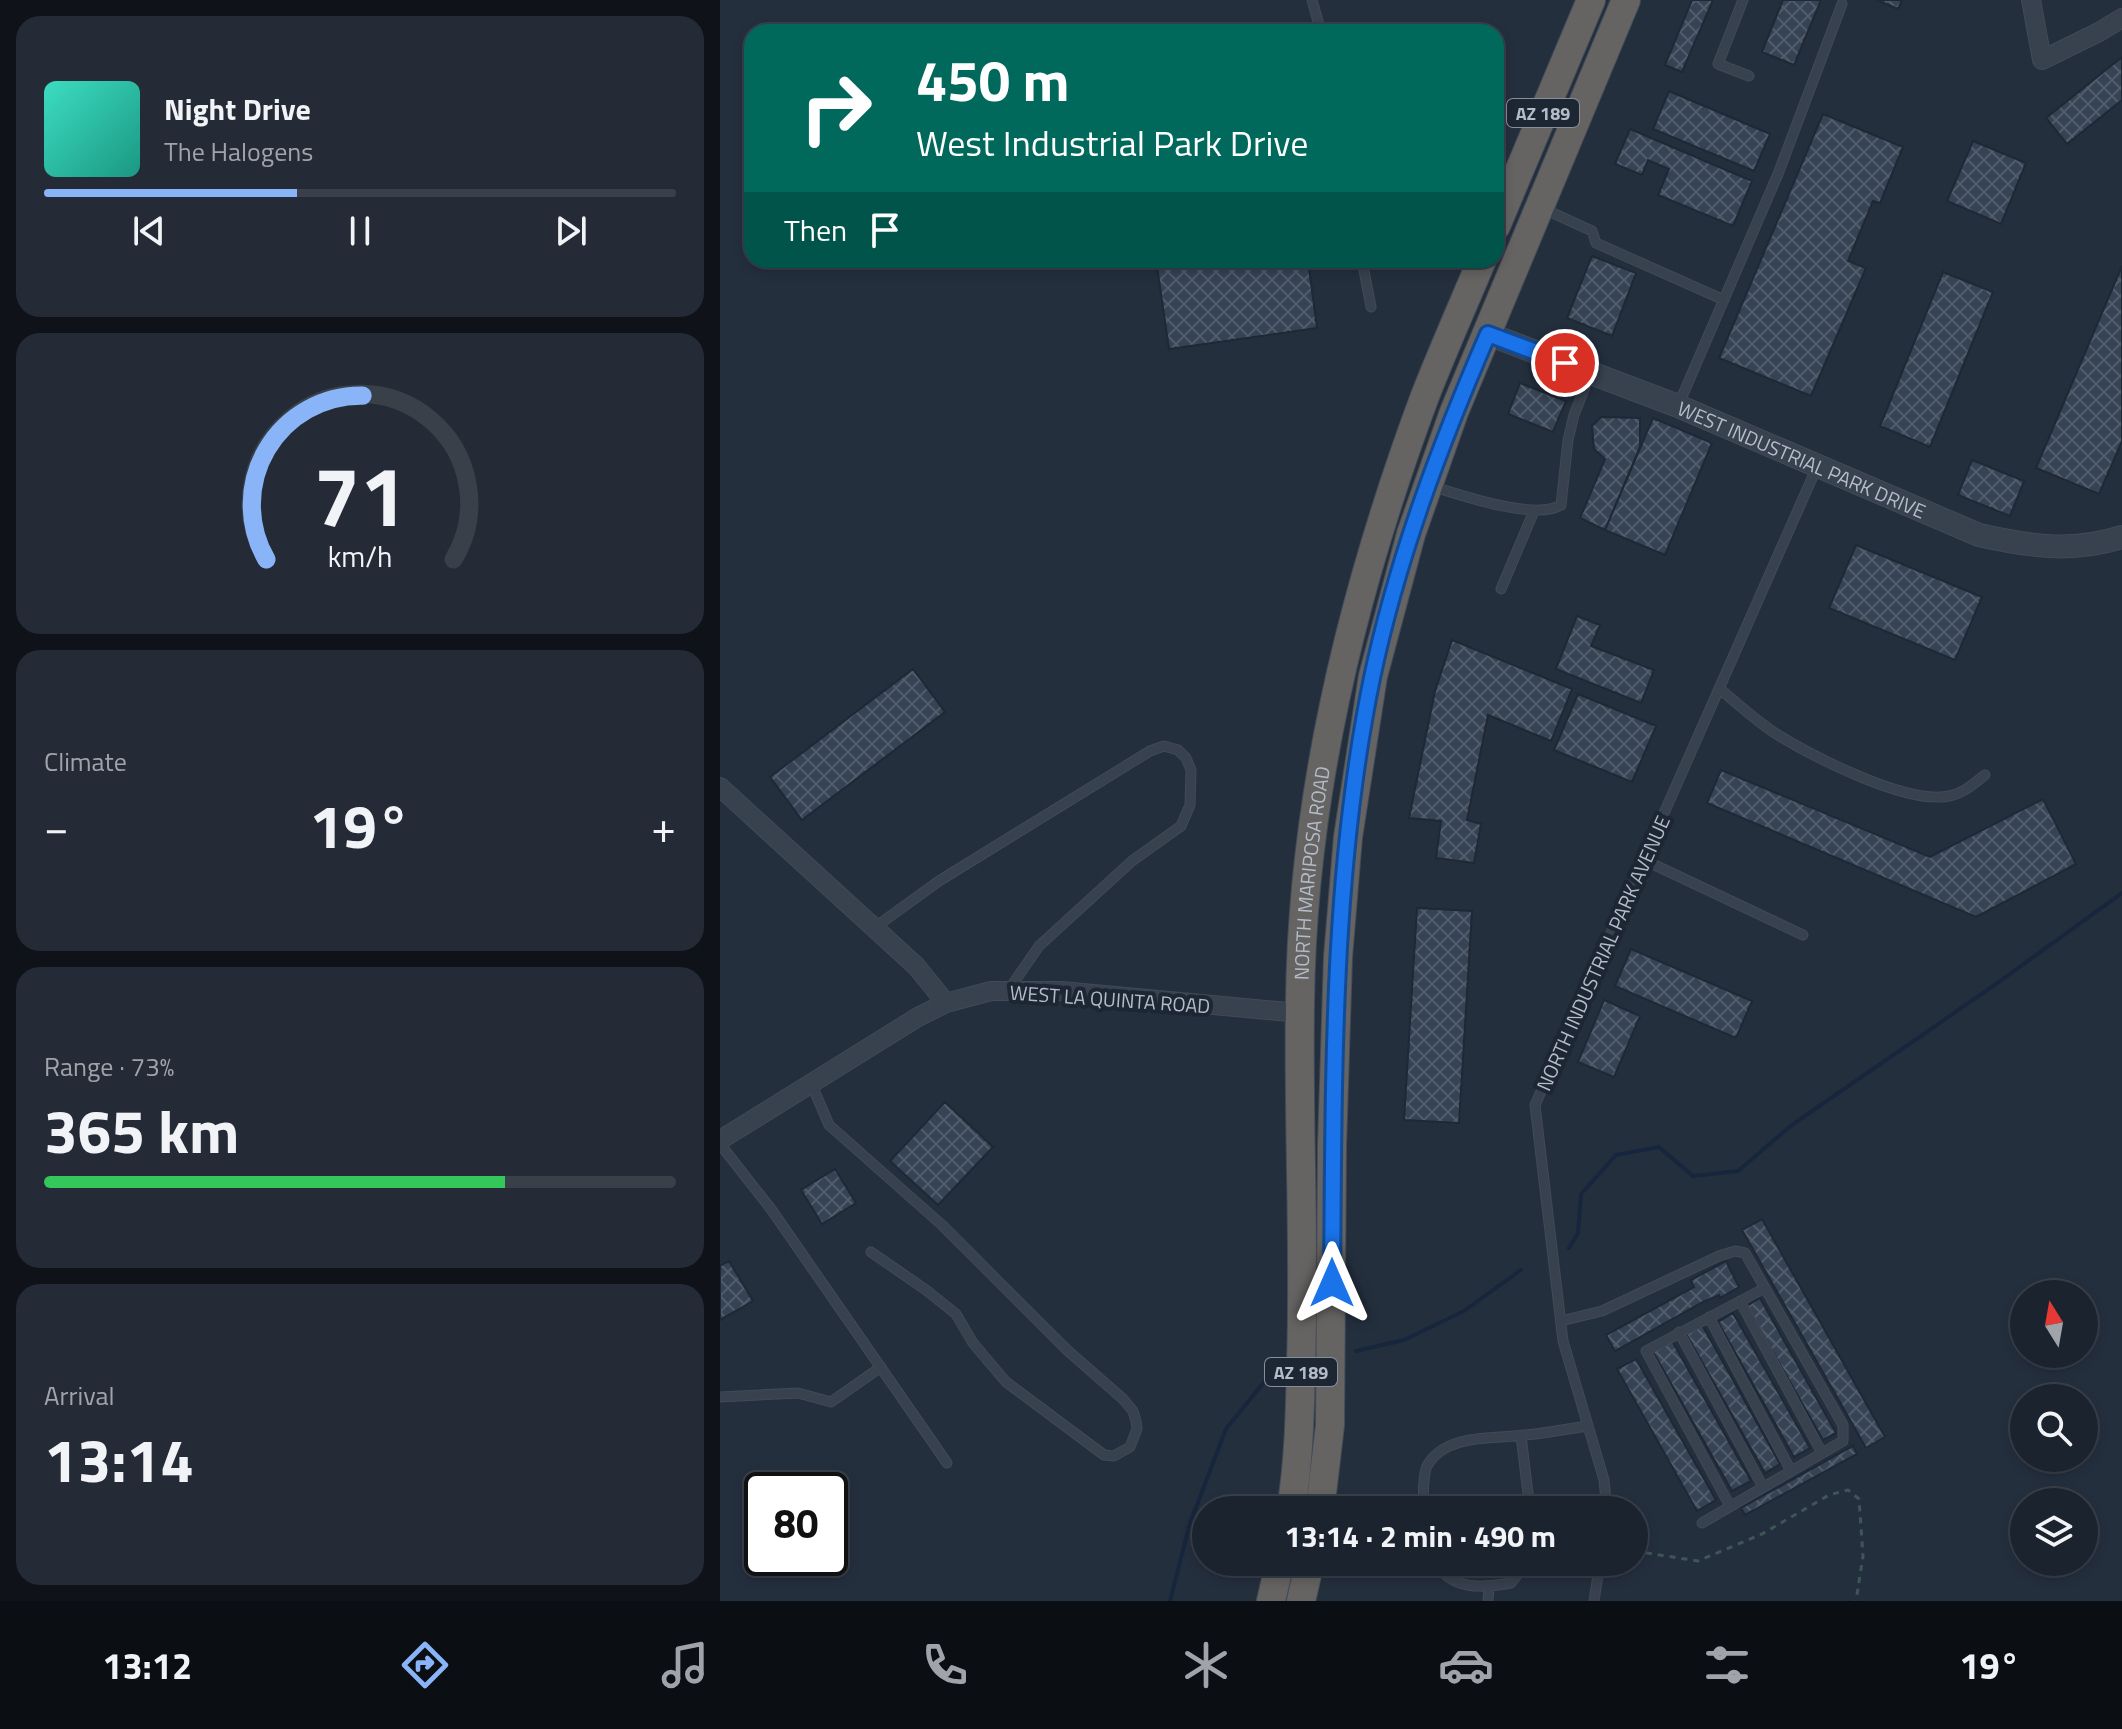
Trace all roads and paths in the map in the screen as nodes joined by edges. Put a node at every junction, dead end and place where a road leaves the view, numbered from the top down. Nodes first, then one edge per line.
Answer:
1 (1312, 0) edge
2 (1591, 0) edge
3 (1626, 0) edge
4 (1743, 0) edge
5 (2031, 0) edge
6 (1842, 4) dead end
7 (2122, 18) edge
8 (1319, 24) edge
9 (1559, 76) junction
10 (1749, 76) dead end
11 (1504, 207) edge
12 (1539, 207) junction
13 (1504, 237) edge
14 (1364, 268) edge
15 (1479, 268) edge
16 (1494, 268) edge
17 (1724, 300) junction
18 (1371, 307) dead end
19 (1488, 334) junction
20 (1590, 373) junction
21 (1678, 406) junction
22 (1817, 467) junction
23 (1427, 485) junction
24 (1534, 511) junction
25 (2122, 537) edge
26 (1368, 569) junction
27 (1399, 575) junction
28 (1501, 589) dead end
29 (1720, 689) junction
30 (1985, 775) dead end
31 (720, 787) edge
32 (1644, 860) junction
33 (874, 928) junction
34 (1803, 935) dead end
35 (1008, 991) junction
36 (946, 1003) junction
37 (1300, 1013) junction
38 (811, 1083) junction
39 (720, 1142) edge
40 (871, 1252) dead end
41 (1765, 1288) junction
42 (1319, 1290) junction
43 (1740, 1301) junction
44 (1709, 1317) junction
45 (1561, 1321) junction
46 (1679, 1332) junction
47 (881, 1367) junction
48 (720, 1397) edge
49 (1588, 1426) junction
50 (1521, 1436) junction
51 (1822, 1453) junction
52 (947, 1463) dead end
53 (1791, 1471) junction
54 (1763, 1487) junction
55 (1293, 1496) edge
56 (1322, 1496) edge
57 (1424, 1496) edge
58 (1528, 1496) edge
59 (1606, 1496) edge
60 (1730, 1506) junction
61 (1702, 1523) dead end
62 (1648, 1553) edge
63 (1277, 1576) edge
64 (1307, 1576) edge
65 (1448, 1576) edge
66 (1516, 1576) edge
67 (1598, 1576) edge
68 (1489, 1587) junction
69 (1271, 1601) edge
70 (1301, 1601) edge
71 (1488, 1601) edge
72 (1594, 1601) edge
73 (1856, 1601) edge

1 - 8 lane
2 - 9 highway, AZ 189
3 - 12 highway, NORTH MARIPOSA ROAD / AZ 189
4 - 10 lane
5 - 7 street
6 - 17 lane
9 - 11 highway, AZ 189
9 - 13 highway
12 - 17 lane
12 - 19 highway, NORTH MARIPOSA ROAD / AZ 189
14 - 18 lane
15 - 26 highway, NORTH MARIPOSA ROAD / AZ 189
16 - 19 highway
17 - 21 lane
19 - 20 street, WEST INDUSTRIAL PARK DRIVE
19 - 23 highway, NORTH MARIPOSA ROAD / AZ 189
19 - 26 highway
20 - 21 street, WEST INDUSTRIAL PARK DRIVE
20 - 24 lane
21 - 22 street, WEST INDUSTRIAL PARK DRIVE
22 - 25 street, WEST INDUSTRIAL PARK DRIVE
22 - 29 lane, NORTH INDUSTRIAL PARK AVENUE
23 - 24 lane
23 - 27 highway, NORTH MARIPOSA ROAD / AZ 189
24 - 28 lane
26 - 37 highway, NORTH MARIPOSA ROAD / AZ 189
27 - 37 highway
27 - 42 highway, NORTH MARIPOSA ROAD / AZ 189
29 - 30 lane
29 - 32 lane, NORTH INDUSTRIAL PARK AVENUE
31 - 33 street
32 - 34 lane
32 - 45 lane, NORTH INDUSTRIAL PARK AVENUE
33 - 35 lane
33 - 36 street
35 - 36 street, WEST LA QUINTA ROAD
35 - 37 street, WEST LA QUINTA ROAD
36 - 38 street, WEST LA QUINTA ROAD
37 - 42 highway, NORTH MARIPOSA ROAD / AZ 189
38 - 39 street, WEST LA QUINTA ROAD
38 - 40 lane
39 - 47 lane
41 - 43 lane
41 - 45 lane
41 - 51 lane
42 - 55 highway, NORTH MARIPOSA ROAD / AZ 189
42 - 56 highway, NORTH MARIPOSA ROAD / AZ 189
43 - 44 lane
43 - 51 lane
44 - 46 lane
44 - 53 lane
45 - 49 lane, NORTH INDUSTRIAL PARK AVENUE
46 - 54 lane
46 - 60 lane
47 - 48 lane
47 - 52 lane
49 - 50 lane
49 - 59 lane, NORTH INDUSTRIAL PARK AVENUE
50 - 57 lane
50 - 58 lane
51 - 53 lane
53 - 54 lane
54 - 60 lane
60 - 61 lane
62 - 73 path
63 - 69 highway
64 - 70 highway
65 - 68 lane
66 - 68 lane
67 - 72 lane
68 - 71 lane

